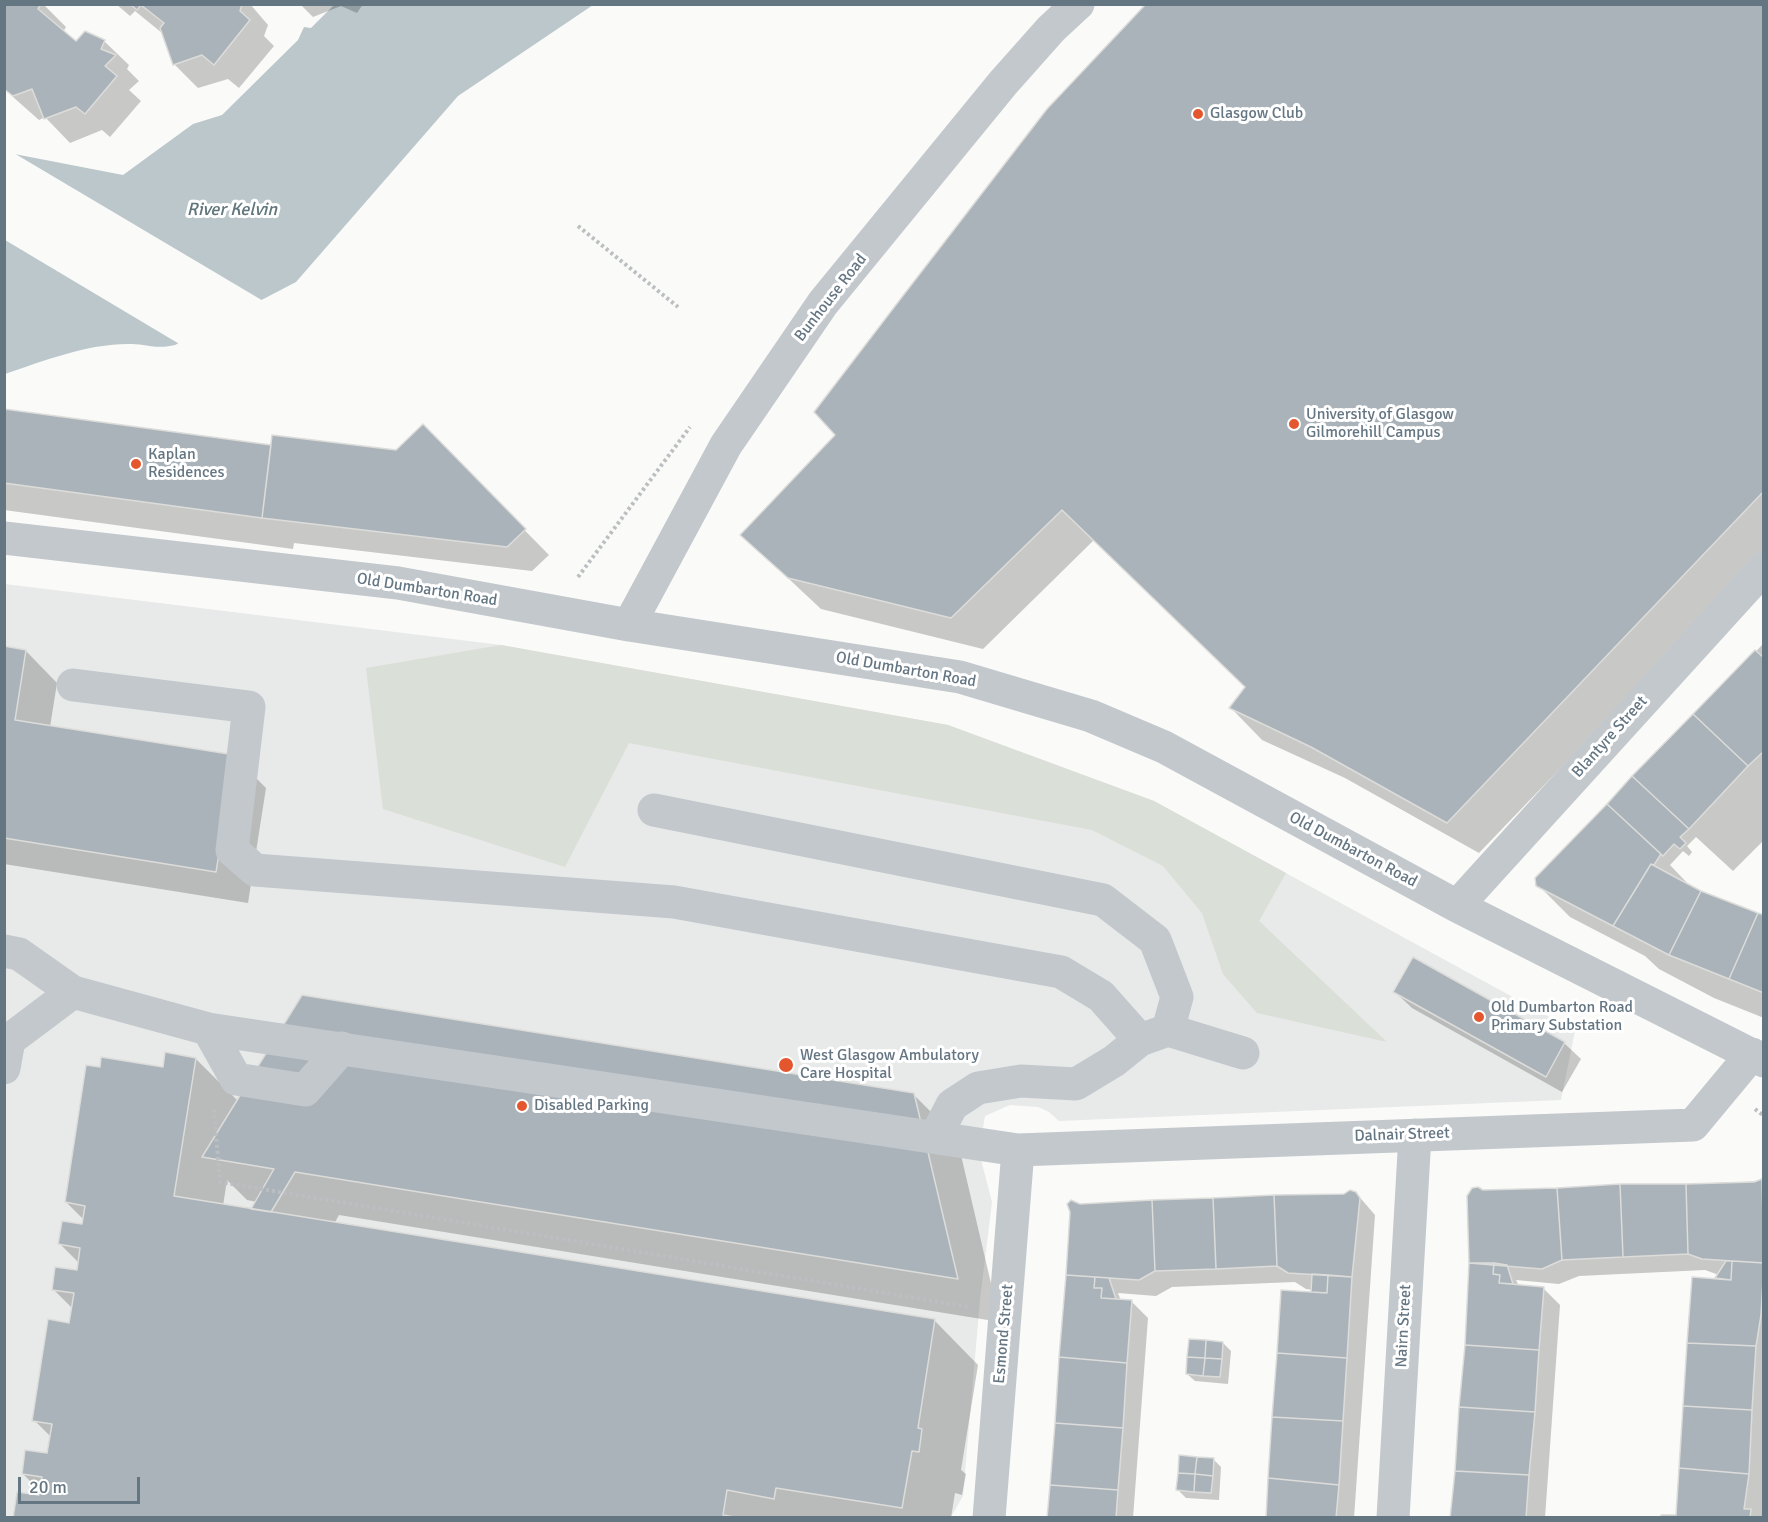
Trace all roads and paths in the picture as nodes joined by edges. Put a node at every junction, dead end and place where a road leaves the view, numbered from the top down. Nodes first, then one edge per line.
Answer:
1 (1078, 4) edge
2 (578, 226) dead end
3 (678, 307) dead end
4 (4, 538) edge
5 (1764, 568) edge
6 (629, 625) junction
7 (73, 685) dead end
8 (654, 810) dead end
9 (1457, 906) junction
10 (4, 951) edge
11 (73, 992) junction
12 (208, 1029) junction
13 (1154, 1035) junction
14 (342, 1048) junction
15 (1243, 1053) dead end
16 (1758, 1057) edge
17 (4, 1068) edge
18 (1726, 1085) junction
19 (213, 1097) dead end
20 (1764, 1116) edge
21 (1415, 1135) junction
22 (936, 1136) junction
23 (1018, 1150) junction
24 (1005, 1313) junction
25 (989, 1518) edge
26 (1393, 1518) edge

1 - 6 street, Bunhouse Road
2 - 3 path
4 - 6 street, Old Dumbarton Road
5 - 9 street, Blantyre Street
6 - 9 street, Old Dumbarton Road
7 - 13 street
8 - 13 street
9 - 16 street, Old Dumbarton Road
10 - 11 street, Dalnair Street
11 - 12 street, Dalnair Street
11 - 17 street
12 - 14 street, Dalnair Street
12 - 14 street
13 - 15 street
13 - 22 street
14 - 22 street, Dalnair Street
16 - 18 street, Dalnair Street
18 - 20 path
18 - 21 street, Dalnair Street
19 - 24 path
21 - 23 street, Dalnair Street
21 - 26 street, Nairn Street
22 - 23 street, Dalnair Street
23 - 24 street, Esmond Street
24 - 25 street, Esmond Street

